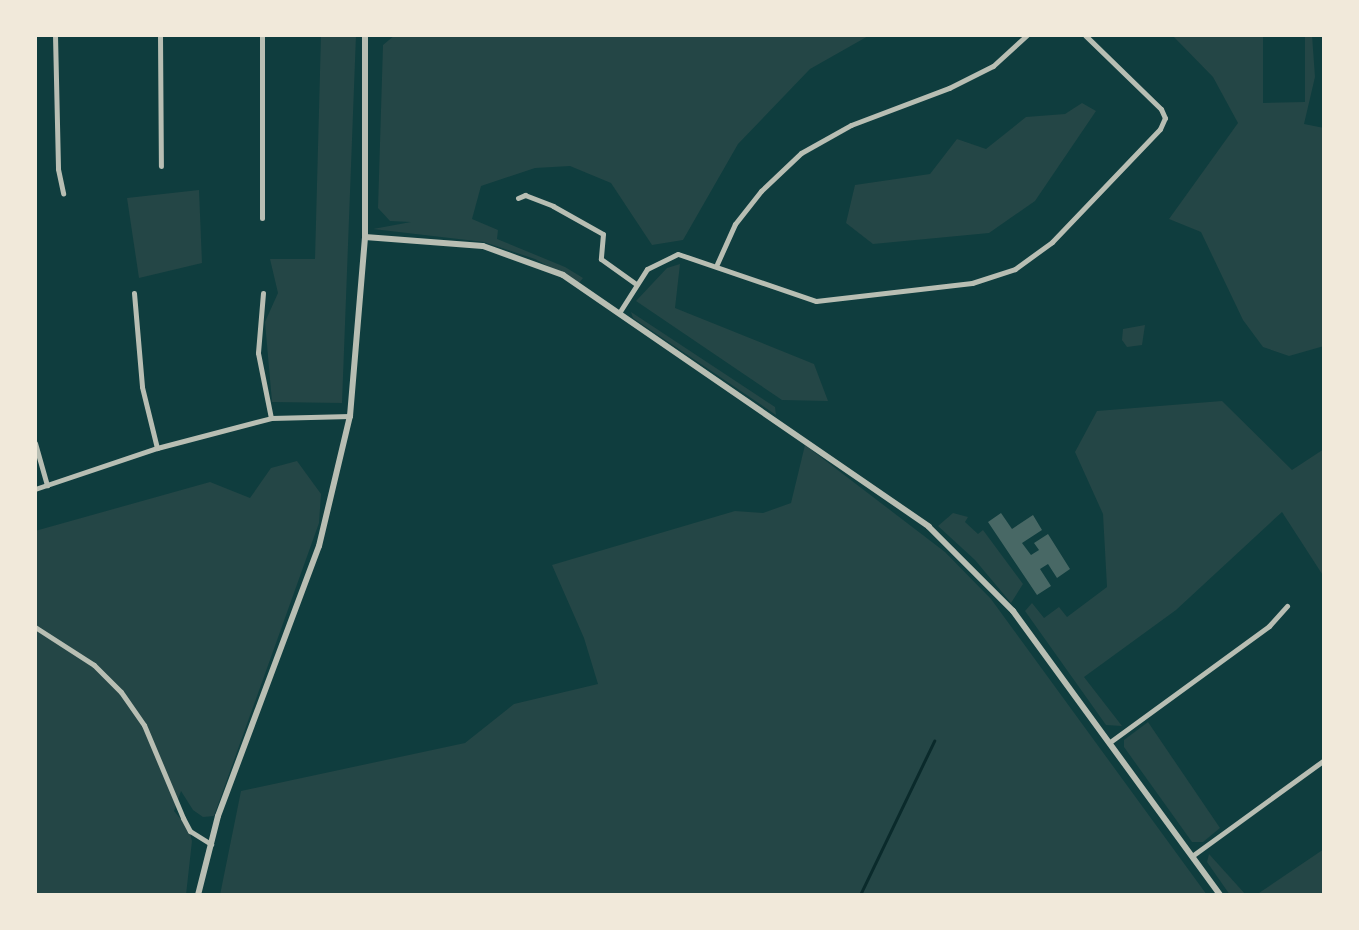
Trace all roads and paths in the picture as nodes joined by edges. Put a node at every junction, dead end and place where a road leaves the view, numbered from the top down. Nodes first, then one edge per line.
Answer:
1 (55, 35) edge
2 (160, 35) edge
3 (262, 35) edge
4 (365, 35) edge
5 (1027, 35) edge
6 (1084, 35) edge
7 (161, 166) dead end
8 (63, 193) dead end
9 (518, 198) dead end
10 (262, 218) dead end
11 (365, 237) junction
12 (717, 264) junction
13 (636, 284) junction
14 (134, 293) dead end
15 (263, 293) dead end
16 (619, 313) junction
17 (350, 416) junction
18 (271, 418) junction
19 (35, 443) edge
20 (157, 448) junction
21 (47, 485) junction
22 (35, 489) edge
23 (1287, 606) dead end
24 (35, 627) edge
25 (1110, 741) junction
26 (1324, 760) edge
27 (211, 844) junction
28 (1192, 856) junction
29 (198, 895) edge
30 (1220, 895) edge

1 - 8 street
2 - 7 street
3 - 10 street
4 - 11 street
5 - 12 street
6 - 12 street
9 - 13 street
11 - 16 street
11 - 17 street
12 - 13 street
13 - 16 street
14 - 20 street
15 - 18 street
16 - 25 street
17 - 18 street
17 - 27 street
18 - 20 street
19 - 21 street
20 - 21 street
21 - 22 street
23 - 25 street
24 - 27 street
25 - 28 street
26 - 28 street
27 - 29 street
28 - 30 street

